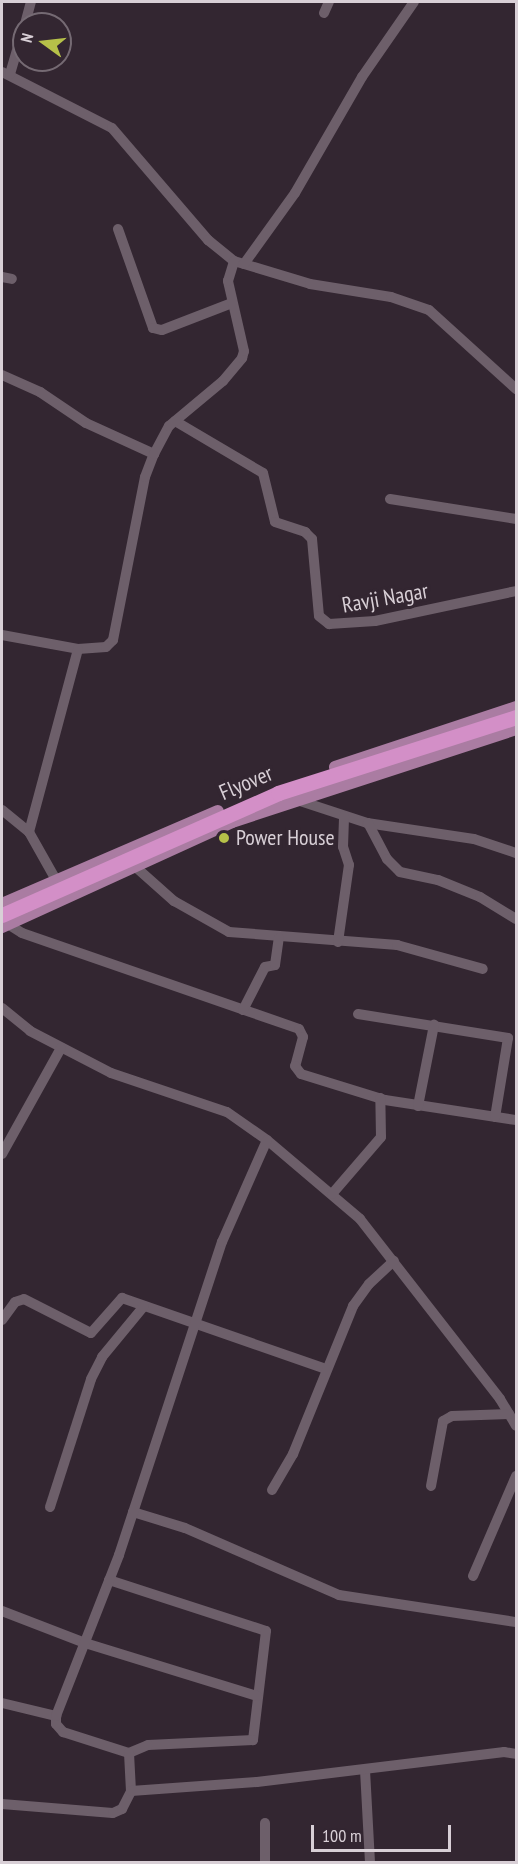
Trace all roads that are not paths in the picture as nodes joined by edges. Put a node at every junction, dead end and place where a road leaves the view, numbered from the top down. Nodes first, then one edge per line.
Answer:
1 (329, 2) edge
2 (414, 2) edge
3 (324, 13) dead end
4 (12, 57) edge
5 (6, 73) edge
6 (118, 229) dead end
7 (239, 262) junction
8 (232, 303) junction
9 (2, 375) edge
10 (516, 389) edge
11 (175, 421) junction
12 (154, 454) junction
13 (390, 499) dead end
14 (516, 519) edge
15 (516, 591) edge
16 (2, 635) edge
17 (78, 649) junction
18 (516, 707) edge
19 (516, 717) edge
20 (516, 729) edge
21 (286, 783) junction
22 (295, 801) junction
23 (2, 810) edge
24 (344, 816) junction
25 (368, 823) junction
26 (29, 832) junction
27 (122, 853) junction
28 (516, 854) edge
29 (135, 867) junction
30 (56, 881) junction
31 (66, 898) junction
32 (2, 904) edge
33 (516, 920) edge
34 (3, 921) edge
35 (279, 938) junction
36 (339, 942) junction
37 (483, 969) dead end
38 (2, 1008) edge
39 (243, 1010) junction
40 (358, 1014) dead end
41 (434, 1025) junction
42 (62, 1048) junction
43 (380, 1098) junction
44 (418, 1106) junction
45 (495, 1118) junction
46 (516, 1120) edge
47 (267, 1140) junction
48 (2, 1154) edge
49 (332, 1194) junction
50 (394, 1261) junction
51 (144, 1306) junction
52 (2, 1319) edge
53 (195, 1324) junction
54 (2, 1331) edge
55 (326, 1369) junction
56 (509, 1414) junction
57 (516, 1426) edge
58 (516, 1476) edge
59 (431, 1486) dead end
60 (272, 1490) dead end
61 (50, 1508) dead end
62 (133, 1512) junction
63 (473, 1575) dead end
64 (109, 1580) junction
65 (2, 1611) edge
66 (516, 1622) edge
67 (85, 1643) junction
68 (257, 1696) junction
69 (2, 1703) edge
70 (56, 1716) junction
71 (129, 1753) junction
72 (516, 1754) edge
73 (365, 1770) junction
74 (130, 1791) junction
75 (2, 1804) edge
76 (265, 1823) dead end
77 (265, 1863) edge
78 (370, 1863) edge

1 - 3 street
2 - 7 street
4 - 5 street
5 - 7 street
6 - 8 street
7 - 8 street
7 - 10 street
8 - 11 street
9 - 12 street
11 - 12 street
11 - 15 street, Ravji Nagar
12 - 17 street
13 - 14 street
16 - 17 street
17 - 26 street
18 - 21 main road
19 - 34 highway, Flyover
20 - 22 main road
21 - 22 street
21 - 27 main road
22 - 24 street
22 - 29 main road
23 - 26 street
24 - 25 street
24 - 36 street
25 - 28 street
25 - 33 street
26 - 30 street
27 - 29 street
27 - 30 main road
29 - 31 main road
29 - 35 street
30 - 31 street
30 - 32 main road
31 - 34 main road
34 - 39 street
35 - 36 street
35 - 39 street
36 - 37 street
38 - 42 street
39 - 43 street
40 - 41 street
41 - 44 street
41 - 45 street
42 - 47 street
42 - 48 street
43 - 44 street
43 - 49 street
44 - 45 street
45 - 46 street
47 - 49 street
47 - 53 street
49 - 50 street
50 - 55 street
50 - 56 street
51 - 52 street
51 - 53 street
51 - 61 street
52 - 54 street
53 - 55 street
53 - 62 street
55 - 60 street
56 - 57 street
56 - 59 street
58 - 63 street
62 - 64 street
62 - 66 street
64 - 67 street
64 - 68 street
65 - 67 street
67 - 68 street
67 - 70 street
68 - 71 street
69 - 70 street
70 - 71 street
71 - 74 street
72 - 73 street
73 - 74 street
73 - 78 street
74 - 75 street
76 - 77 street

